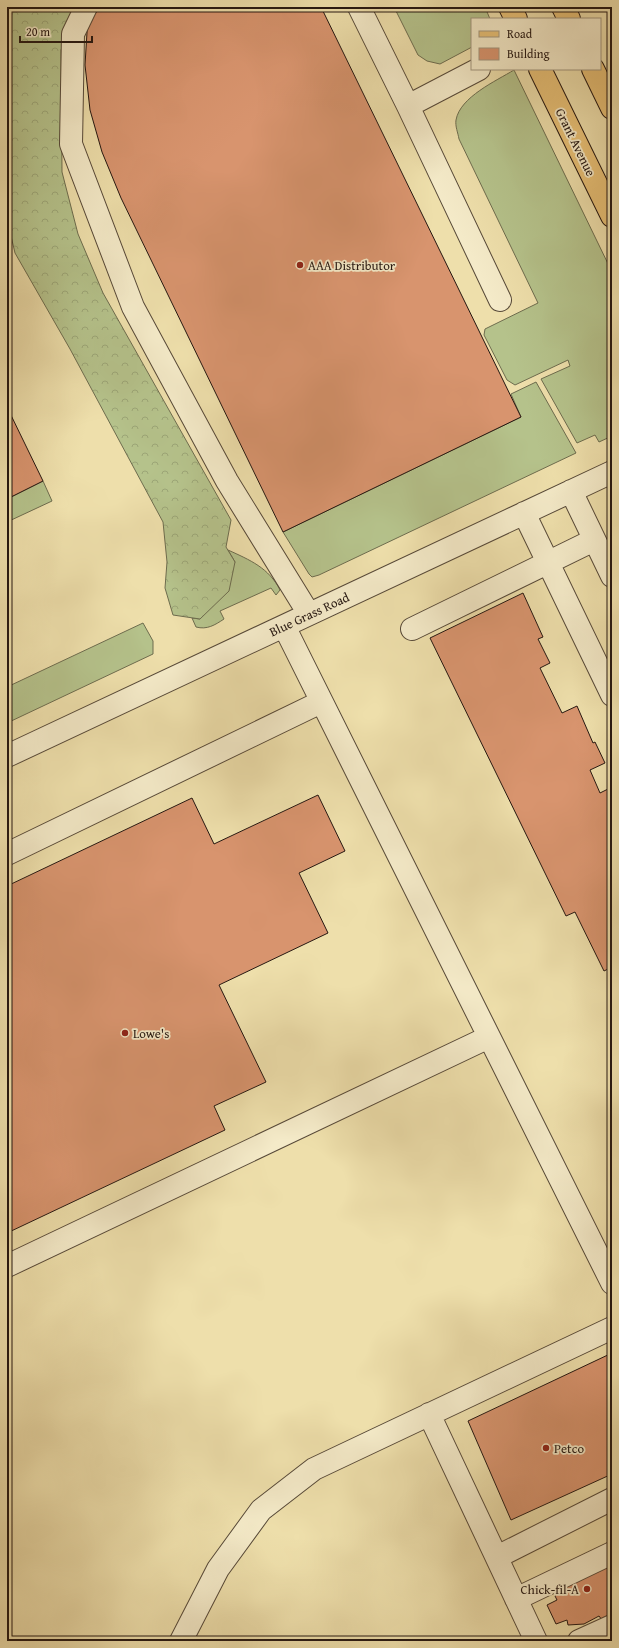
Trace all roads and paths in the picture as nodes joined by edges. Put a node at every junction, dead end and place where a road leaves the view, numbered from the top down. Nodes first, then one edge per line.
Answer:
1 (86, 7) edge
2 (359, 7) edge
3 (510, 7) edge
4 (563, 7) edge
5 (516, 18) edge
6 (568, 18) edge
7 (477, 70) edge
8 (540, 70) edge
9 (593, 70) edge
10 (408, 106) junction
11 (612, 108) edge
12 (612, 216) edge
13 (500, 300) dead end
14 (612, 472) edge
15 (571, 491) junction
16 (524, 513) junction
17 (606, 557) edge
18 (548, 563) junction
19 (309, 614) junction
20 (284, 626) junction
21 (412, 629) dead end
22 (611, 690) edge
23 (321, 702) junction
24 (7, 756) edge
25 (7, 854) edge
26 (489, 1036) junction
27 (7, 1266) edge
28 (612, 1283) edge
29 (612, 1328) edge
30 (429, 1414) junction
31 (612, 1499) edge
32 (612, 1553) edge
33 (497, 1557) junction
34 (516, 1599) junction
35 (612, 1626) edge
36 (181, 1641) edge
37 (536, 1641) edge
38 (579, 1641) edge

1 - 19 street
2 - 10 street
3 - 5 main road
4 - 6 main road
7 - 10 street
8 - 12 main road, Grant Avenue
9 - 11 main road
10 - 13 street
14 - 15 street, Blue Grass Road
15 - 16 street, Blue Grass Road
15 - 17 street
16 - 18 street
16 - 19 street, Blue Grass Road
17 - 18 street
18 - 21 street
18 - 22 street
19 - 20 street, Blue Grass Road
20 - 23 street
20 - 24 street, Blue Grass Road
23 - 25 street
23 - 26 street
26 - 27 street
26 - 28 street
29 - 30 street
30 - 33 street
30 - 36 street
31 - 33 street
32 - 34 street
33 - 34 street
34 - 37 street
35 - 38 street

